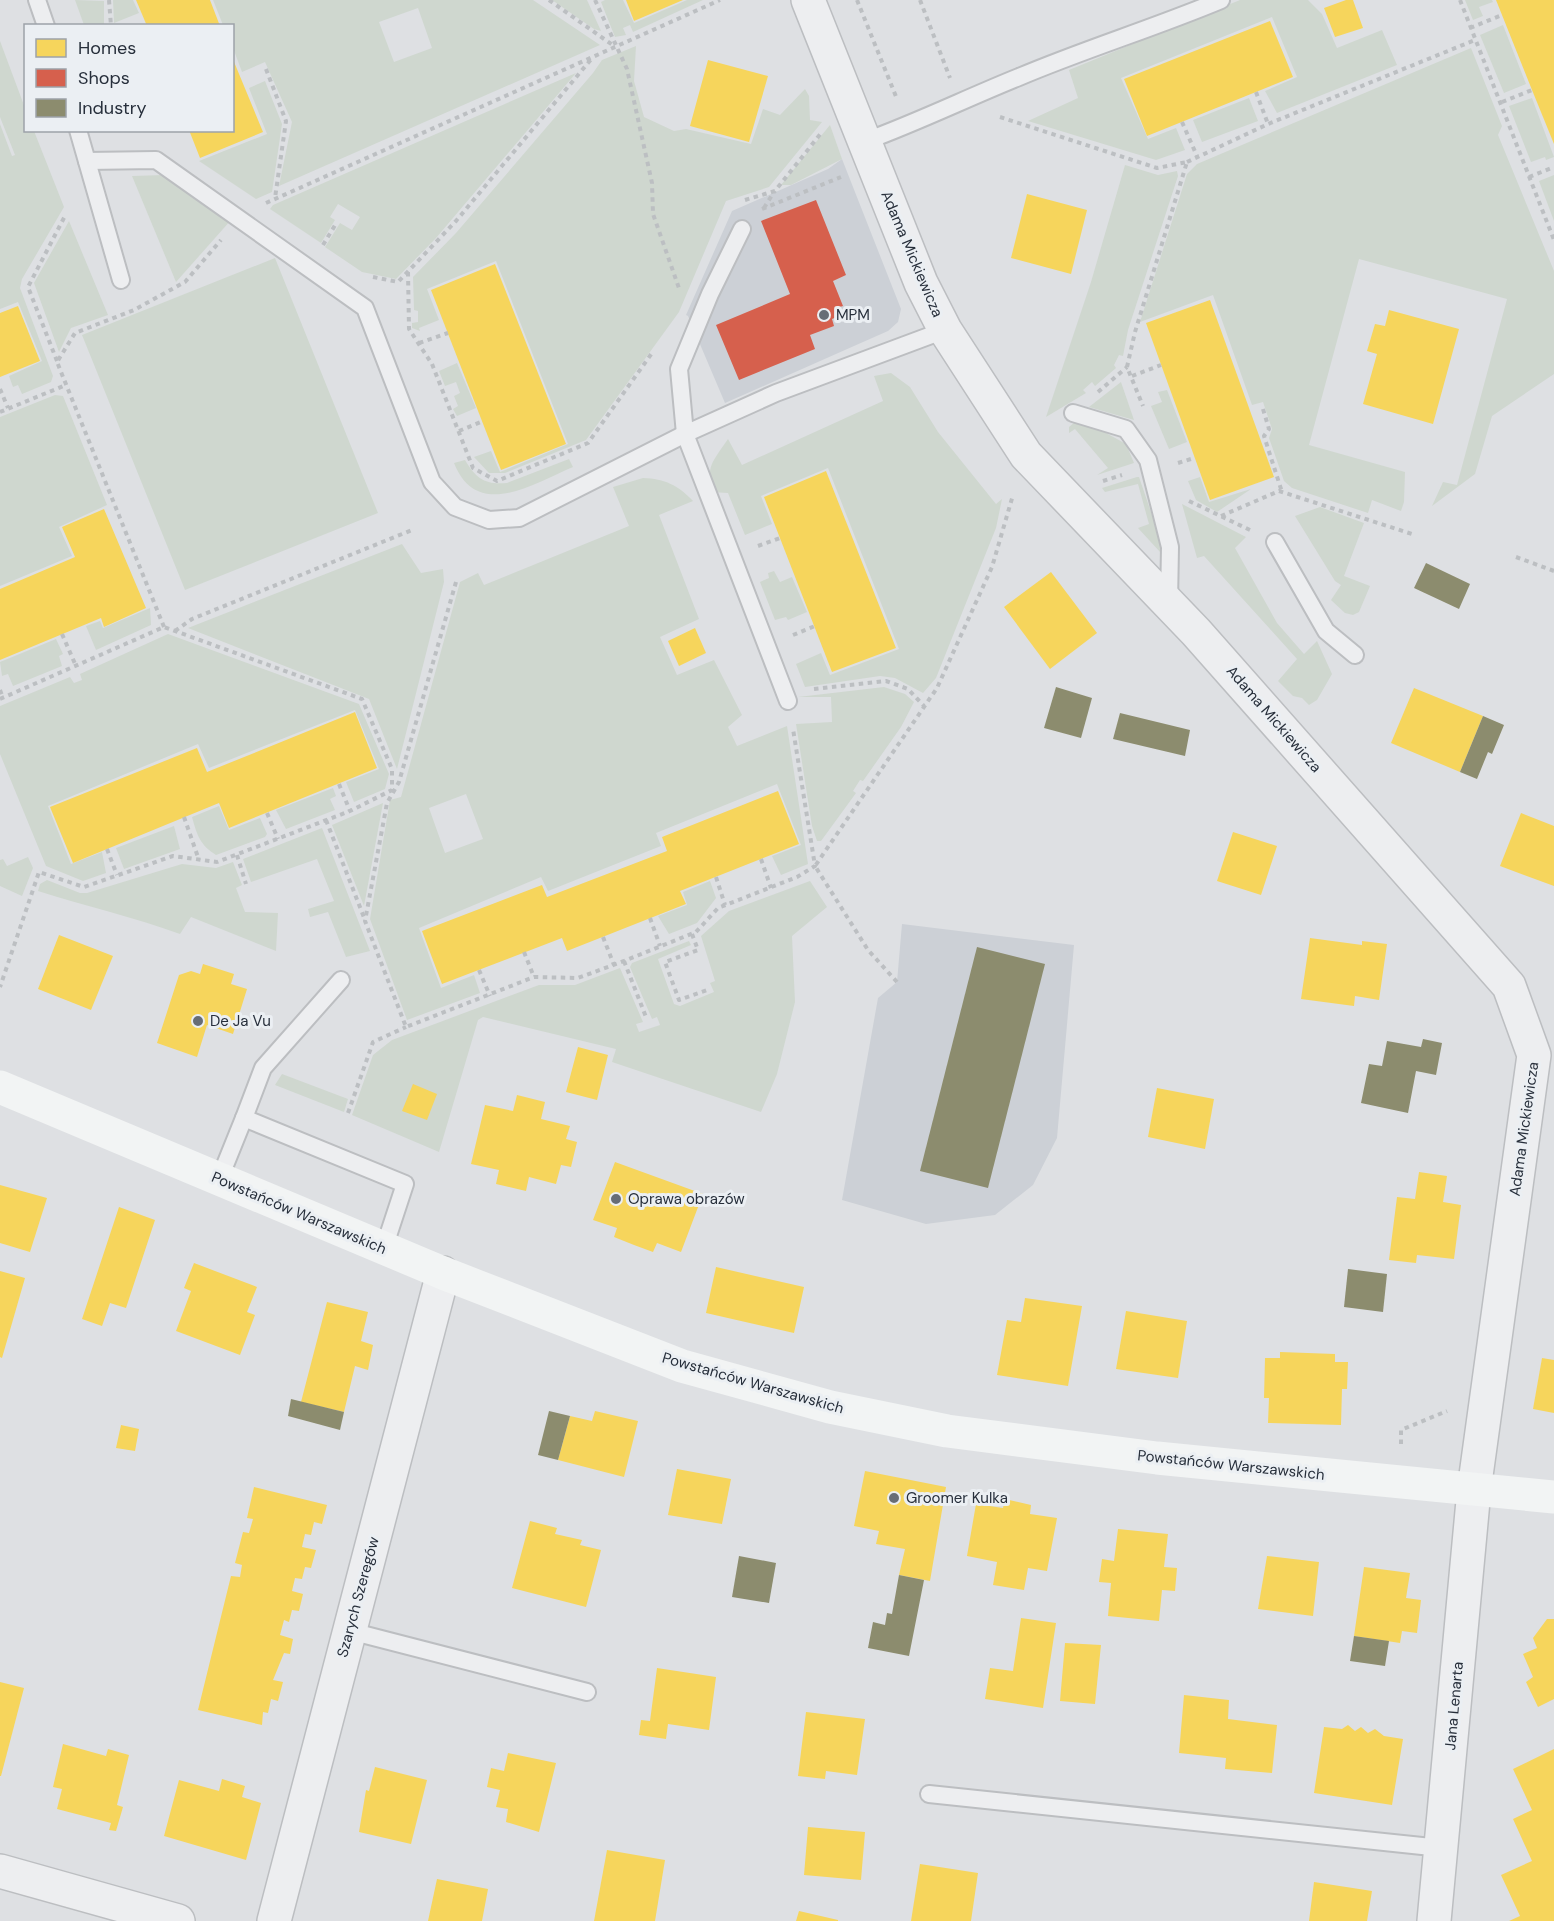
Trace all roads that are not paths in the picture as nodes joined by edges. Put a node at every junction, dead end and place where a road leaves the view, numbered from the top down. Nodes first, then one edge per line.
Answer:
1 (37, 0) edge
2 (808, 0) edge
3 (1221, 0) edge
4 (45, 24) edge
5 (79, 132) edge
6 (866, 141) junction
7 (87, 161) junction
8 (742, 229) road end
9 (121, 280) dead end
10 (945, 330) junction
11 (1073, 413) dead end
12 (685, 434) junction
13 (1275, 542) road end
14 (1169, 604) junction
15 (1355, 655) dead end
16 (786, 697) road end
17 (341, 980) dead end
18 (0, 1087) edge
19 (244, 1118) junction
20 (219, 1180) junction
21 (384, 1248) junction
22 (443, 1274) junction
23 (1474, 1490) junction
24 (1554, 1497) edge
25 (350, 1631) junction
26 (587, 1692) dead end
27 (929, 1794) dead end
28 (1441, 1848) junction
29 (0, 1871) edge
30 (178, 1921) edge
31 (274, 1921) edge
32 (1434, 1921) edge

1 - 4 lane
2 - 6 street, Adama Mickiewicza
3 - 6 lane
5 - 7 lane
6 - 10 street, Adama Mickiewicza
7 - 9 lane
7 - 12 lane
8 - 12 lane
10 - 12 lane
10 - 14 street, Adama Mickiewicza
11 - 14 lane
12 - 16 lane
13 - 15 lane
14 - 23 street, Adama Mickiewicza
17 - 19 lane
18 - 20 street, Powstańców Warszawskich
19 - 20 lane
19 - 21 lane
20 - 21 street, Powstańców Warszawskich
21 - 22 street, Powstańców Warszawskich
22 - 23 street, Powstańców Warszawskich
22 - 25 street, Szarych Szeregów
23 - 24 street, Powstańców Warszawskich
23 - 28 street, Jana Lenarta
25 - 26 lane
25 - 31 street, Szarych Szeregów
27 - 28 lane
28 - 32 street, Jana Lenarta
29 - 30 street

